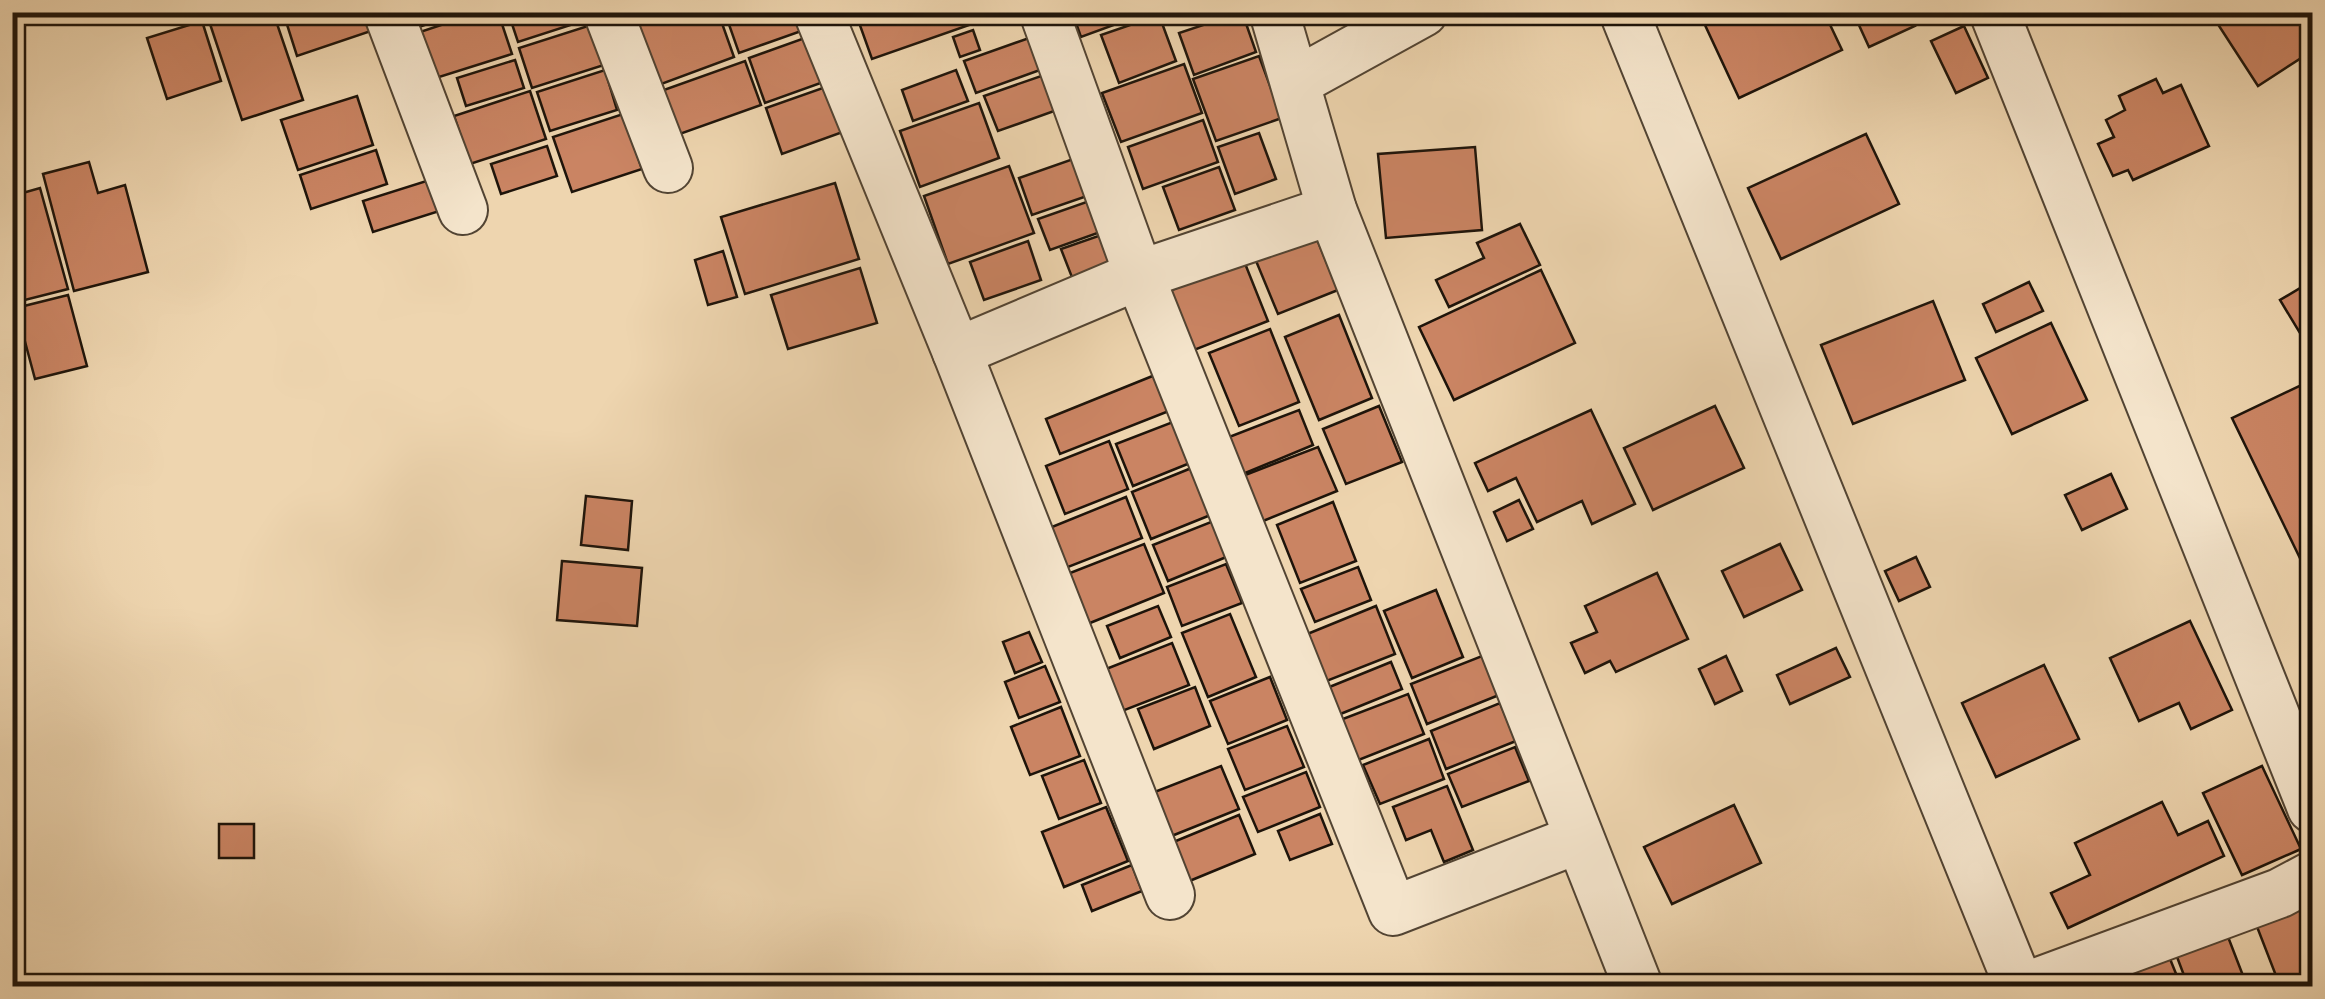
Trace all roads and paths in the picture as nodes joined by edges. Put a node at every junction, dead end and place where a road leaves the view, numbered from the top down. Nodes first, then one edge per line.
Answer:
1 (388, 12) edge
2 (608, 12) edge
3 (818, 12) edge
4 (1044, 12) edge
5 (1274, 12) edge
6 (1423, 12) edge
7 (1624, 12) edge
8 (1994, 12) edge
9 (1296, 82) junction
10 (668, 168) dead end
11 (463, 210) dead end
12 (1332, 210) junction
13 (1139, 274) junction
14 (956, 352) junction
15 (2312, 808) edge
16 (1578, 839) junction
17 (2312, 876) edge
18 (1170, 895) dead end
19 (1638, 986) edge
20 (2019, 986) edge
21 (2028, 986) edge

1 - 11 street
2 - 10 street
3 - 14 street
4 - 13 street
5 - 9 street
6 - 9 street
7 - 20 street
8 - 15 street
9 - 12 street
12 - 13 street
12 - 16 street
13 - 14 street
13 - 16 street
14 - 18 street
16 - 19 street
17 - 21 street

